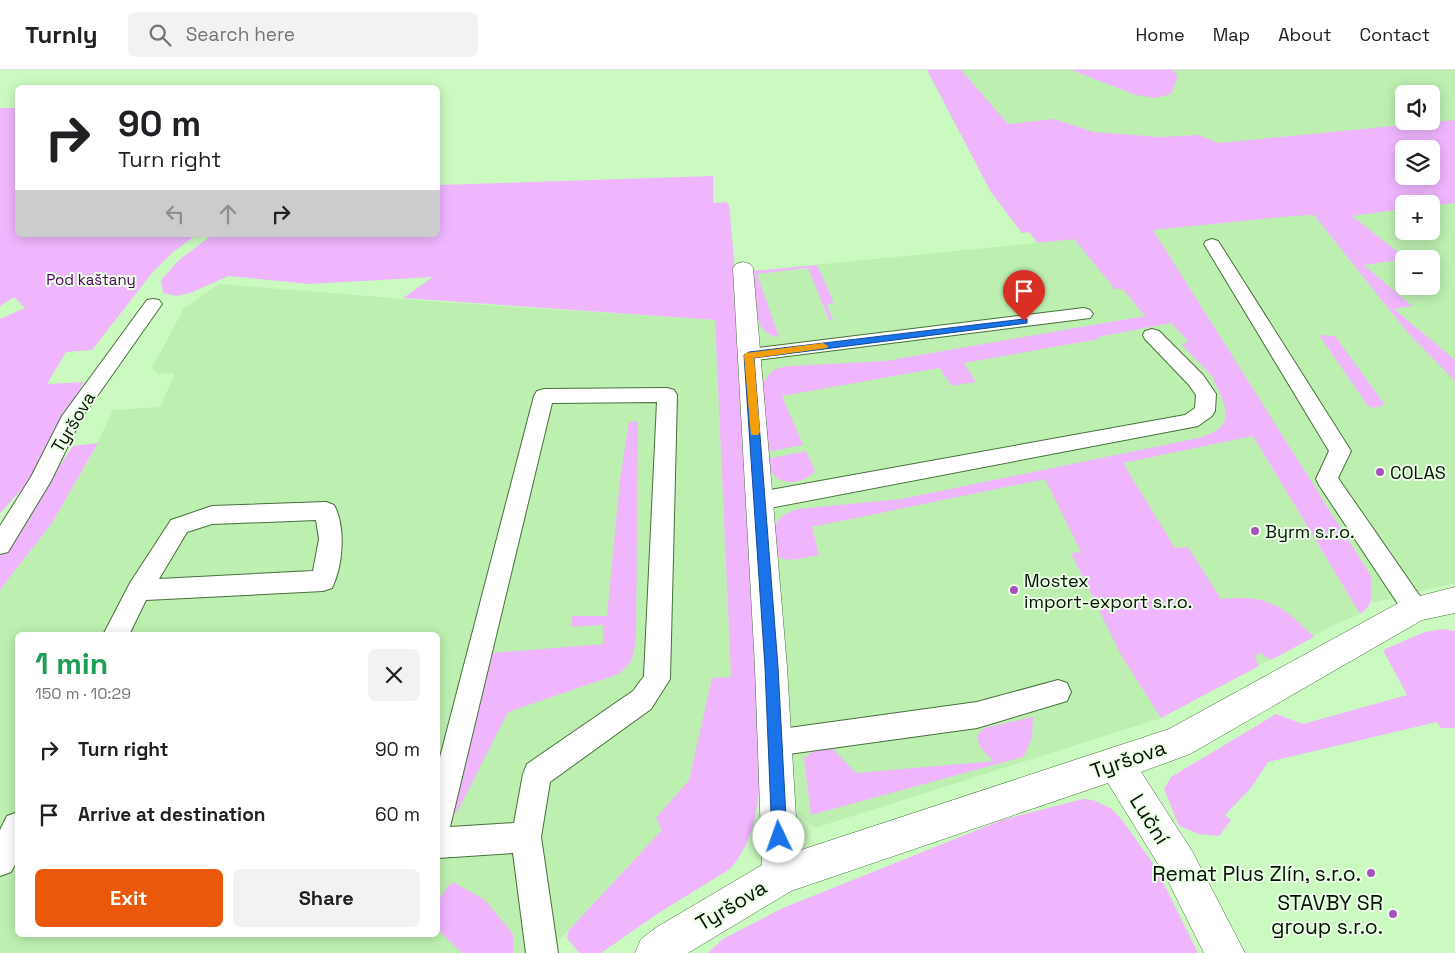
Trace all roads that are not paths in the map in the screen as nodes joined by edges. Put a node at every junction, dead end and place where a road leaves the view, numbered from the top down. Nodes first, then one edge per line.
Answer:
1 (1212, 244) dead end
2 (743, 268) dead end
3 (153, 304) dead end
4 (1084, 314) dead end
5 (1152, 335) dead end
6 (749, 355) junction
7 (759, 501) junction
8 (0, 545) edge
9 (139, 590) junction
10 (1455, 600) edge
11 (1415, 609) junction
12 (118, 632) edge
13 (1058, 692) dead end
14 (774, 743) junction
15 (1116, 764) junction
16 (440, 812) edge
17 (15, 833) edge
18 (526, 837) junction
19 (440, 843) edge
20 (0, 861) edge
21 (781, 875) junction
22 (542, 953) edge
23 (655, 953) edge
24 (1225, 953) edge

1 - 11 lane
2 - 6 street, Tyršova
3 - 8 lane, Tyršova
4 - 6 lane
5 - 7 lane
6 - 7 street, Tyršova
7 - 14 street, Tyršova
9 - 9 lane
9 - 12 lane
10 - 11 street, Tyršova
11 - 15 street, Tyršova
13 - 14 lane
14 - 21 street, Tyršova
15 - 21 street, Tyršova
15 - 24 street, Luční
16 - 18 lane
17 - 20 lane
18 - 19 lane
18 - 22 lane
21 - 23 street, Tyršova

